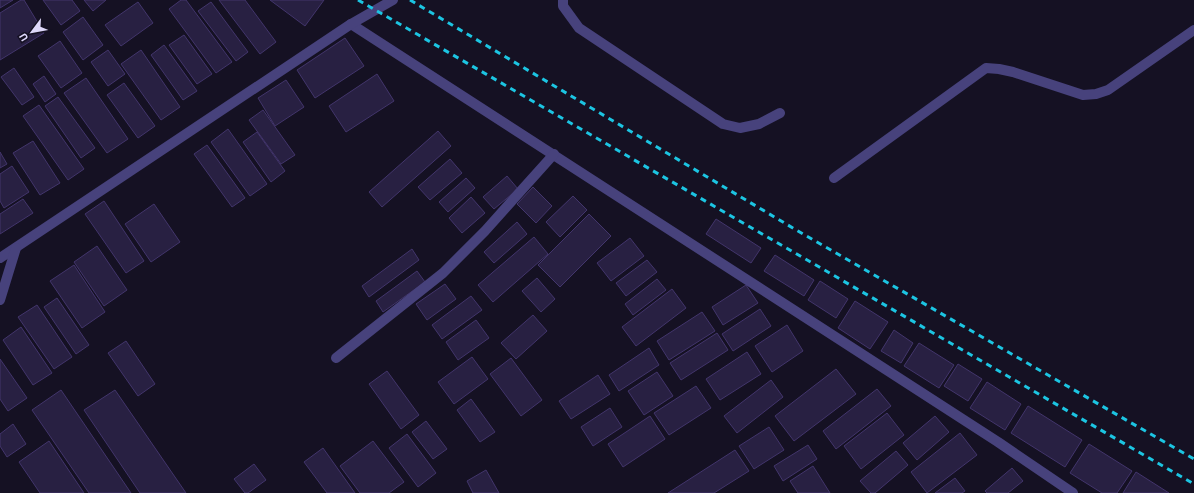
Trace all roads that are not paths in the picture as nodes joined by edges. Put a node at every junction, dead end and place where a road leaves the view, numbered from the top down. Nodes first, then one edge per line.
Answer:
1 (393, 0) edge
2 (563, 0) edge
3 (352, 24) junction
4 (1194, 30) edge
5 (780, 113) dead end
6 (554, 154) junction
7 (834, 178) dead end
8 (16, 248) junction
9 (0, 258) edge
10 (0, 300) edge
11 (336, 358) dead end
12 (1073, 493) edge

1 - 3 street
2 - 5 street
3 - 6 street
3 - 8 street
4 - 7 street
6 - 11 street
6 - 12 street
8 - 9 street
8 - 10 street

